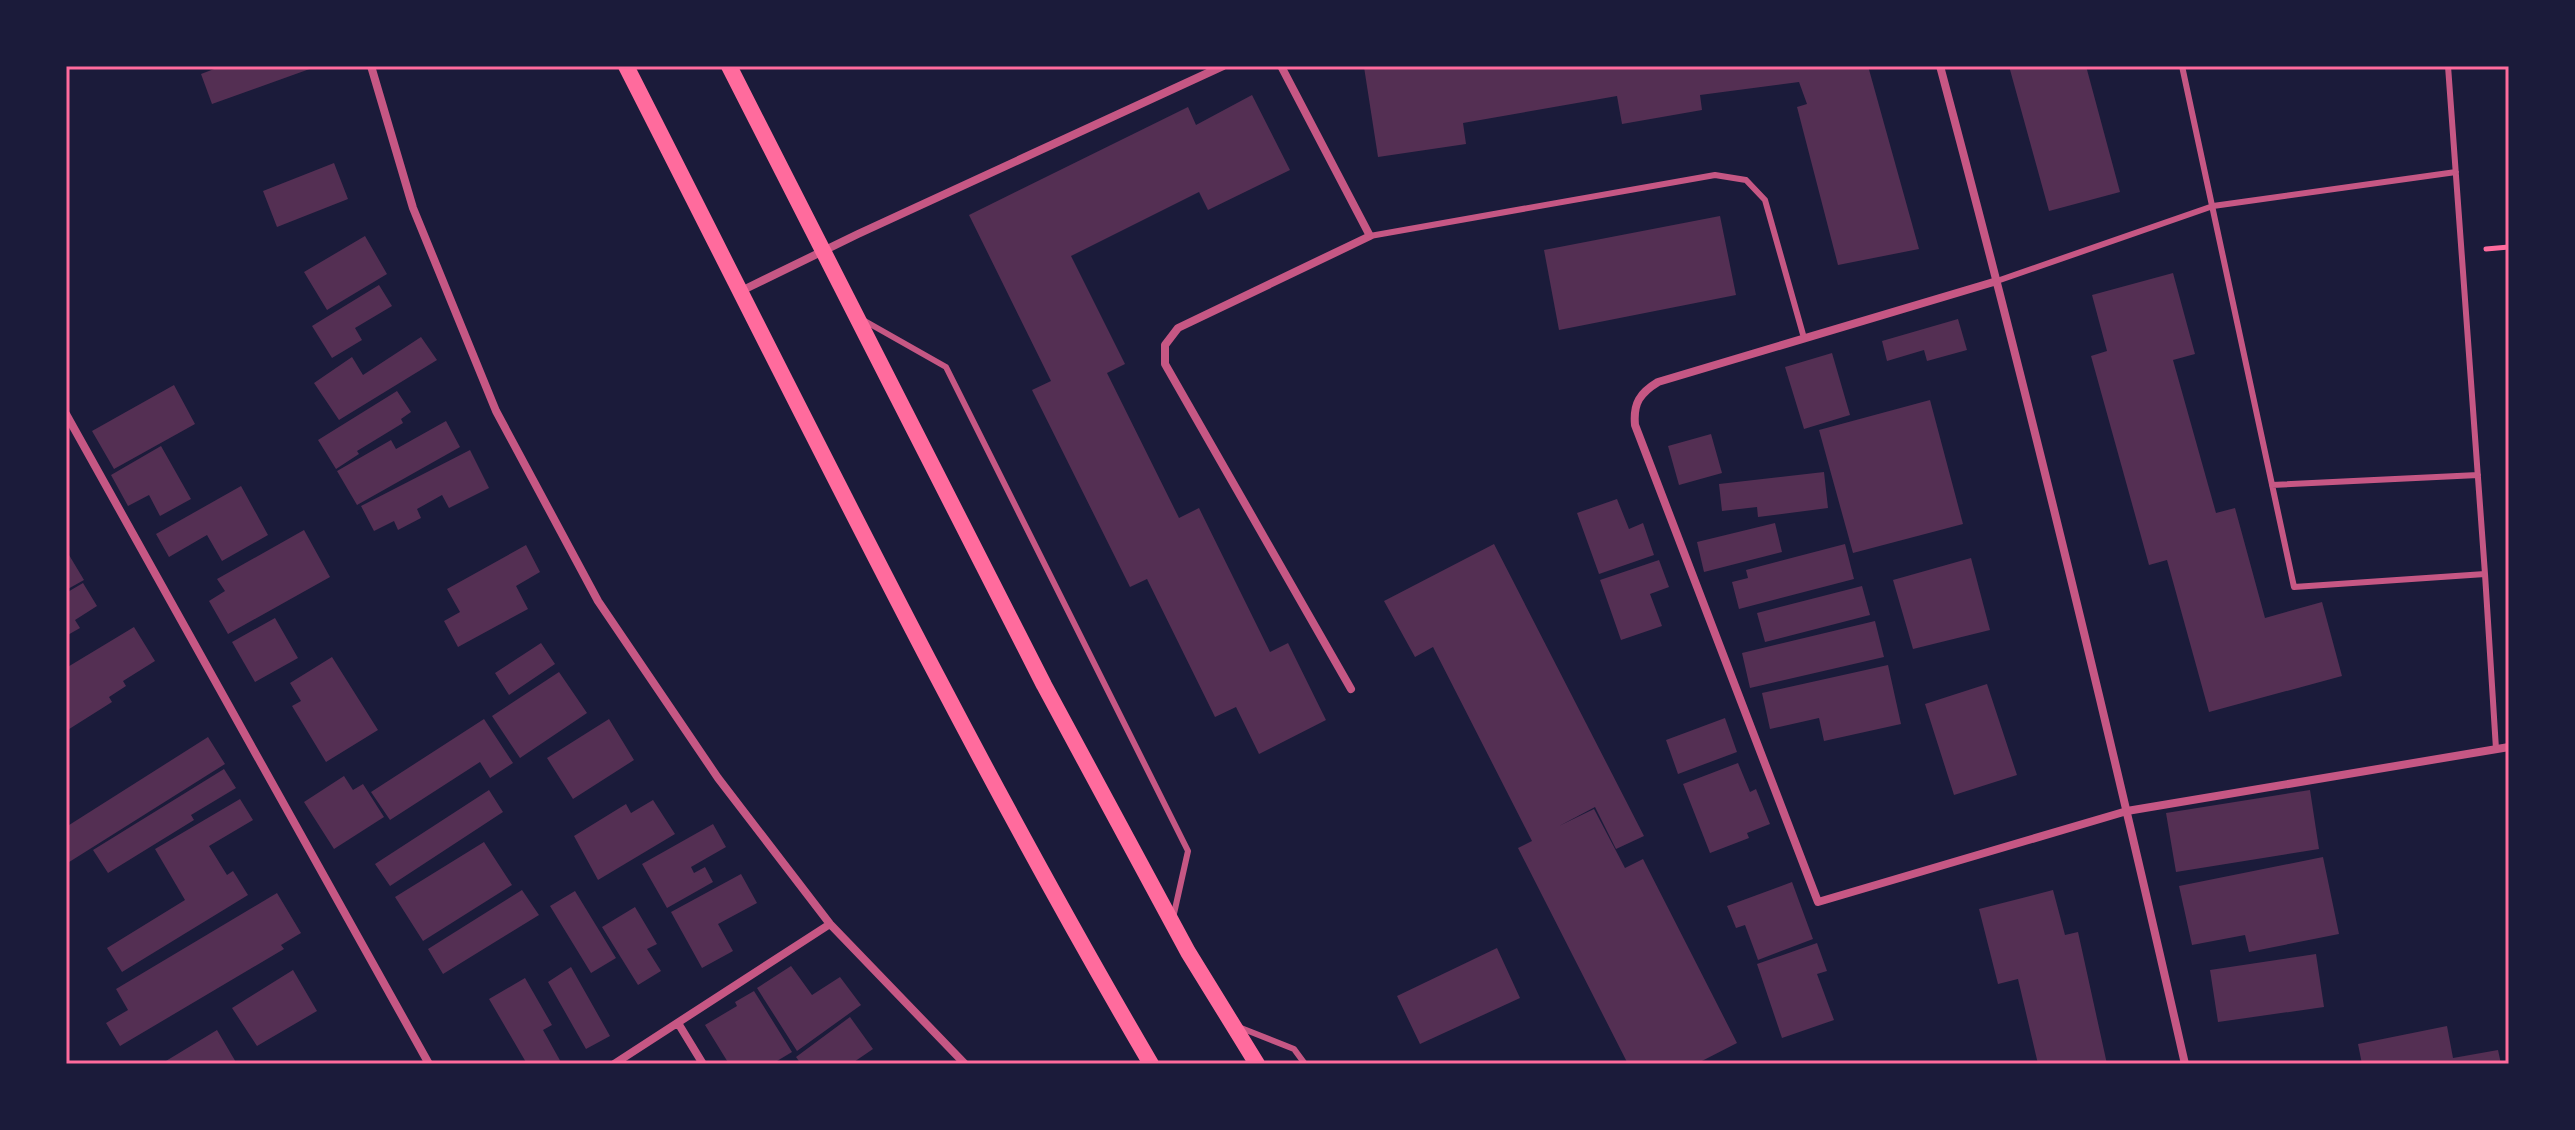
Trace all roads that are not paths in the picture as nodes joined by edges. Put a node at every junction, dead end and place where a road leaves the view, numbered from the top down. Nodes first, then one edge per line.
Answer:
1 (371, 66) edge
2 (626, 66) edge
3 (729, 66) edge
4 (1223, 66) edge
5 (1281, 66) edge
6 (1940, 66) edge
7 (2182, 66) edge
8 (2448, 66) edge
9 (2456, 172) junction
10 (2213, 206) junction
11 (1370, 236) junction
12 (823, 251) junction
13 (1997, 281) junction
14 (741, 291) junction
15 (856, 316) junction
16 (1804, 338) junction
17 (66, 414) edge
18 (2478, 475) junction
19 (2272, 485) junction
20 (2485, 574) junction
21 (1351, 689) dead end
22 (2509, 747) edge
23 (2496, 749) junction
24 (2127, 811) junction
25 (1172, 922) junction
26 (830, 924) junction
27 (678, 1023) junction
28 (1233, 1025) junction
29 (429, 1064) edge
30 (614, 1064) edge
31 (703, 1064) edge
32 (965, 1064) edge
33 (1151, 1064) edge
34 (1257, 1064) edge
35 (1305, 1064) edge
36 (2185, 1064) edge

1 - 26 street
2 - 14 main road
3 - 12 main road
4 - 12 street
5 - 11 street
6 - 13 street
7 - 10 lane
8 - 9 lane
9 - 10 lane
9 - 18 lane
10 - 13 lane
10 - 19 lane
11 - 16 lane
11 - 21 street
12 - 14 street
12 - 15 main road
13 - 16 street
13 - 24 street
14 - 33 main road
15 - 25 main road
15 - 25 lane
16 - 24 street
17 - 29 street
18 - 19 lane
18 - 20 lane
19 - 20 lane
20 - 23 lane
22 - 23 street
23 - 24 street
24 - 36 street
25 - 28 main road
26 - 27 street
26 - 32 street
27 - 30 street
27 - 31 street
28 - 34 main road
28 - 35 lane

